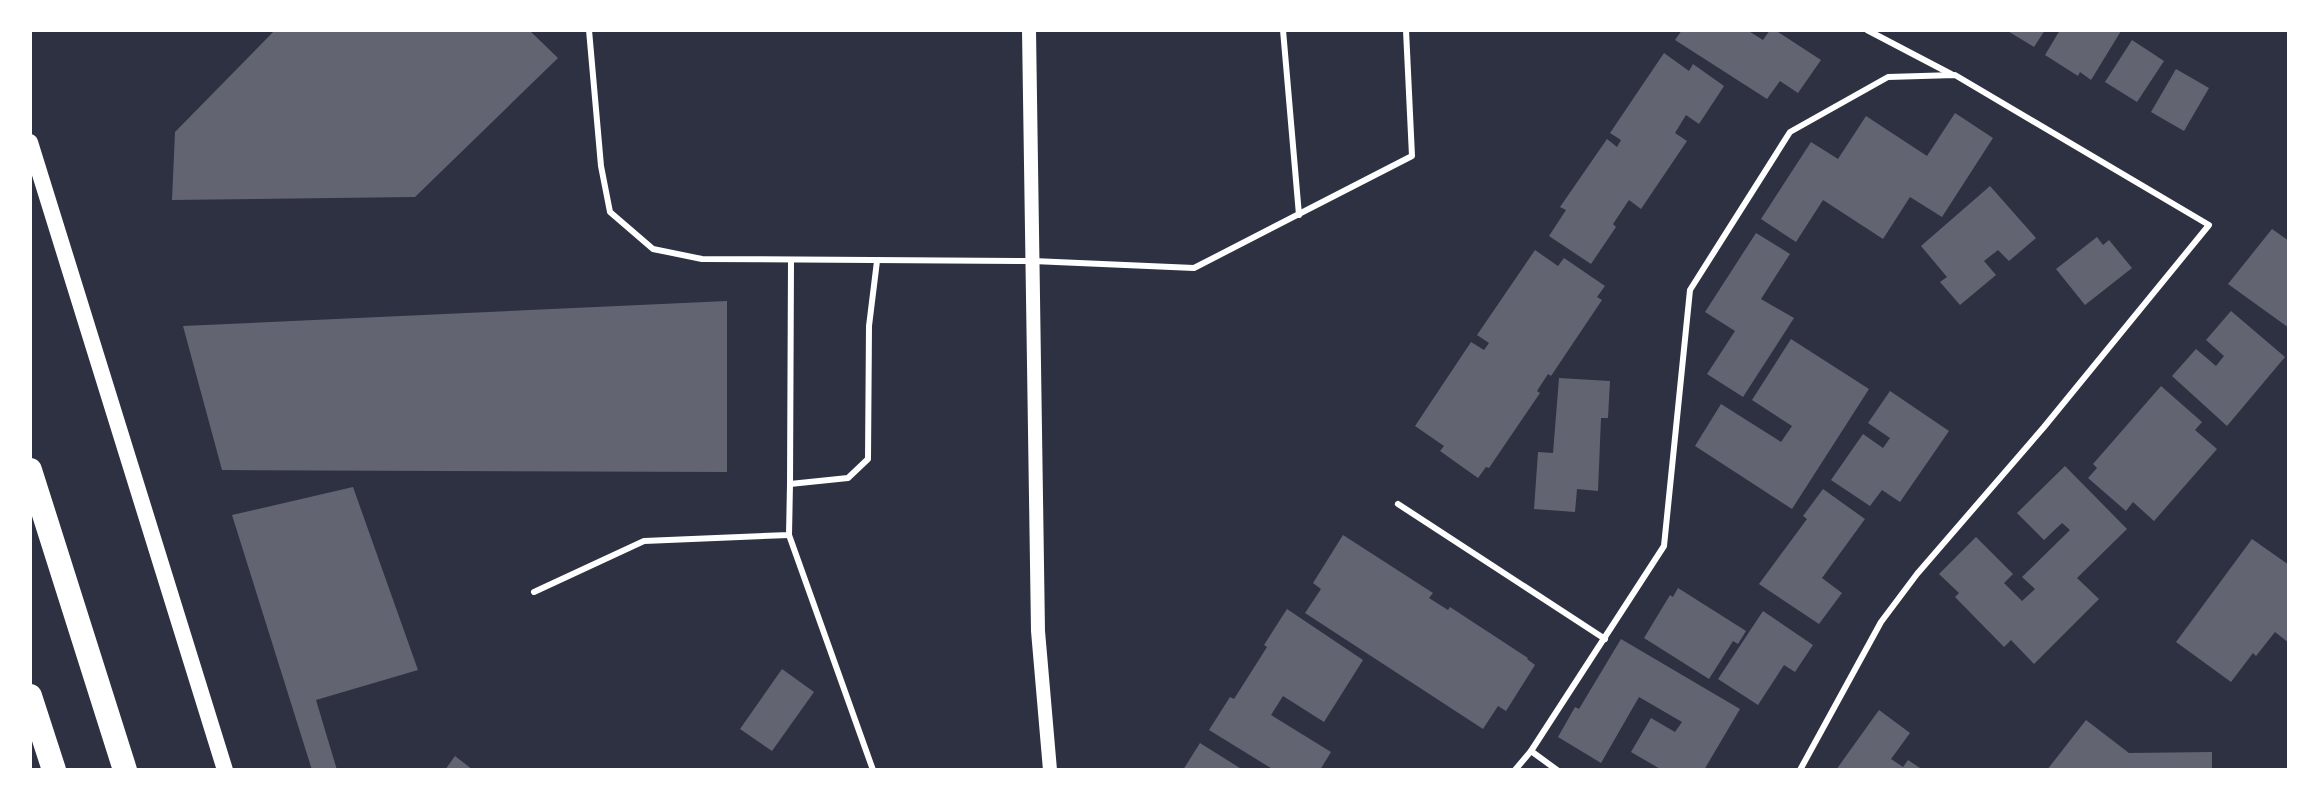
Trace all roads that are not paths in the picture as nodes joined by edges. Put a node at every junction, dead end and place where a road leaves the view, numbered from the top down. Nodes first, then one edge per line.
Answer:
1 (589, 30) edge
2 (1029, 30) edge
3 (1283, 30) edge
4 (1406, 30) edge
5 (1867, 30) edge
6 (1955, 75) junction
7 (30, 142) edge
8 (1299, 215) junction
9 (791, 260) junction
10 (877, 261) junction
11 (1033, 261) junction
12 (30, 470) edge
13 (790, 484) junction
14 (1398, 504) dead end
15 (789, 535) junction
16 (534, 592) dead end
17 (1605, 639) junction
18 (30, 696) edge
19 (1531, 751) junction
20 (54, 770) edge
21 (125, 770) edge
22 (225, 770) edge
23 (873, 770) edge
24 (1050, 770) edge
25 (1515, 770) edge
26 (1557, 770) edge
27 (1800, 770) edge

1 - 9 lane
2 - 11 street
3 - 8 lane
4 - 8 lane
5 - 6 lane
6 - 17 lane
6 - 27 lane
7 - 22 main road
8 - 11 lane
9 - 10 lane
9 - 13 lane
10 - 11 lane
10 - 13 lane
11 - 24 street
12 - 21 highway
13 - 15 lane
14 - 17 lane
15 - 16 lane
15 - 23 lane
17 - 19 lane
18 - 20 highway
19 - 25 lane
19 - 26 lane

